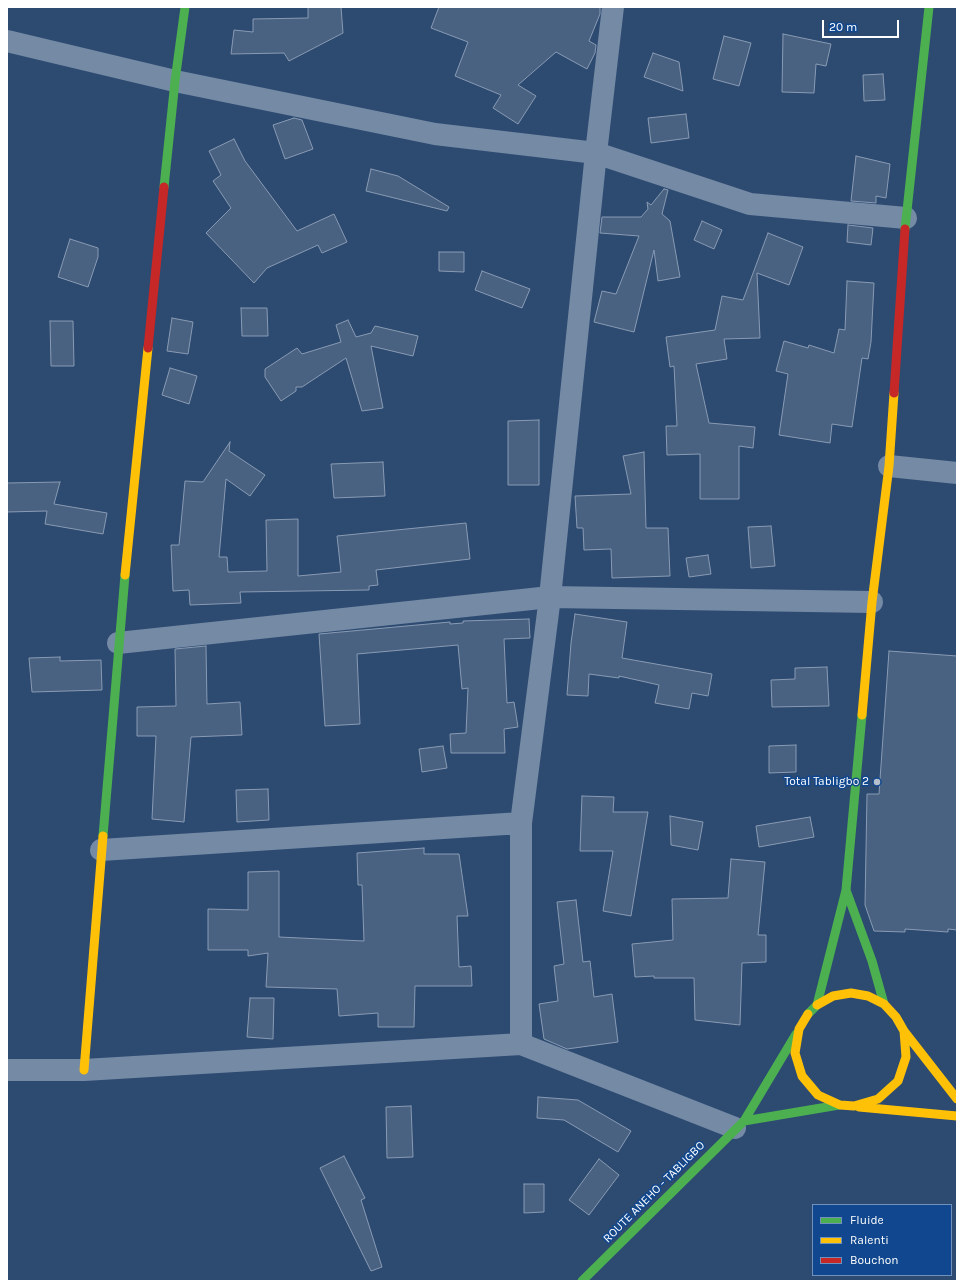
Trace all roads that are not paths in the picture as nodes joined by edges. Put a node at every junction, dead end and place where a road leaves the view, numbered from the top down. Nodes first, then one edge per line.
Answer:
1 (185, 7) edge
2 (613, 7) edge
3 (929, 7) edge
4 (7, 41) edge
5 (175, 81) junction
6 (596, 153) junction
7 (906, 218) junction
8 (889, 466) junction
9 (957, 473) edge
10 (550, 597) junction
11 (872, 602) junction
12 (118, 643) junction
13 (521, 823) junction
14 (102, 850) junction
15 (846, 890) junction
16 (884, 1004) junction
17 (817, 1005) junction
18 (799, 1028) junction
19 (904, 1031) junction
20 (521, 1044) junction
21 (7, 1070) edge
22 (84, 1070) junction
23 (957, 1099) edge
24 (840, 1105) junction
25 (854, 1106) junction
26 (957, 1116) edge
27 (739, 1124) junction
28 (582, 1281) edge

1 - 5 main road
2 - 6 street
3 - 7 main road
4 - 5 street
5 - 6 street
5 - 12 main road
6 - 7 street
6 - 10 street
7 - 8 main road
8 - 9 street
8 - 11 main road
10 - 11 street
10 - 12 street
10 - 13 street
11 - 15 main road
12 - 14 main road
13 - 14 street
13 - 20 street
14 - 22 main road
15 - 16 main road
15 - 17 main road
16 - 17 main road
16 - 19 main road
17 - 18 main road
18 - 24 main road
18 - 27 main road, ROUTE ANEHO - TABLIGBO
19 - 23 main road
19 - 25 main road
20 - 22 street
20 - 27 street
21 - 22 street
24 - 25 main road
24 - 27 main road
25 - 26 main road
27 - 28 main road, ROUTE ANEHO - TABLIGBO

